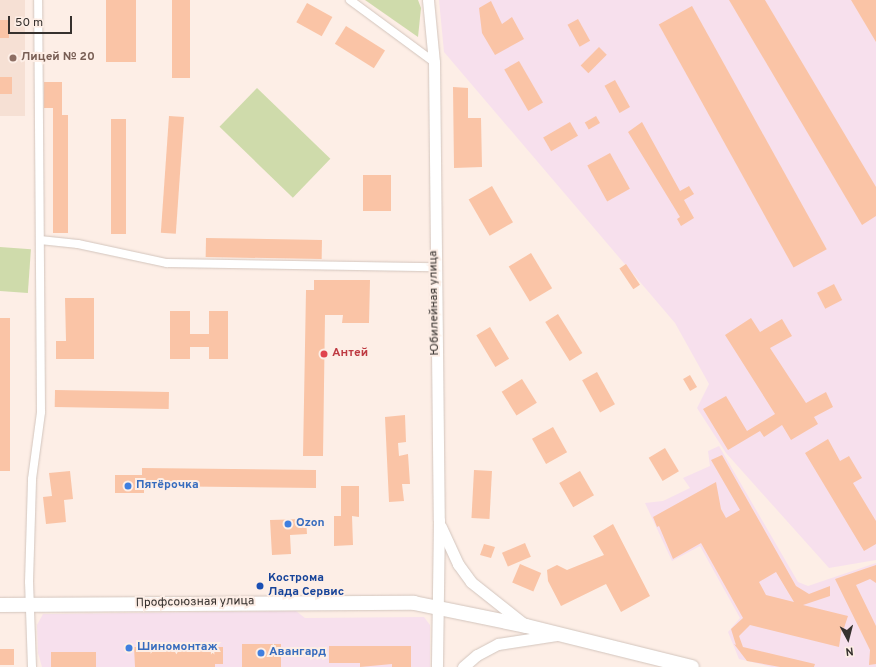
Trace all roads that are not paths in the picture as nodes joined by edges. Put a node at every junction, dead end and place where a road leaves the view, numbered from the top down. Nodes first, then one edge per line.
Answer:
1 (38, 0) edge
2 (350, 0) edge
3 (428, 0) edge
4 (434, 62) junction
5 (40, 240) junction
6 (435, 267) junction
7 (439, 520) junction
8 (0, 605) edge
9 (30, 606) junction
10 (437, 607) junction
11 (526, 626) junction
12 (558, 635) junction
13 (32, 667) edge
14 (438, 667) edge
15 (463, 667) edge
16 (692, 667) edge

1 - 5 street
2 - 4 street
3 - 4 street, Юбилейная улица
4 - 6 street, Юбилейная улица
5 - 6 street
5 - 9 street
6 - 7 street, Юбилейная улица
7 - 10 street, Юбилейная улица
7 - 11 street
8 - 9 highway, Профсоюзная улица
9 - 10 highway, Профсоюзная улица
9 - 13 street
10 - 11 highway, Профсоюзная улица
10 - 14 street, Юбилейная улица
11 - 12 highway, Профсоюзная улица
12 - 15 street
12 - 16 highway, Профсоюзная улица

